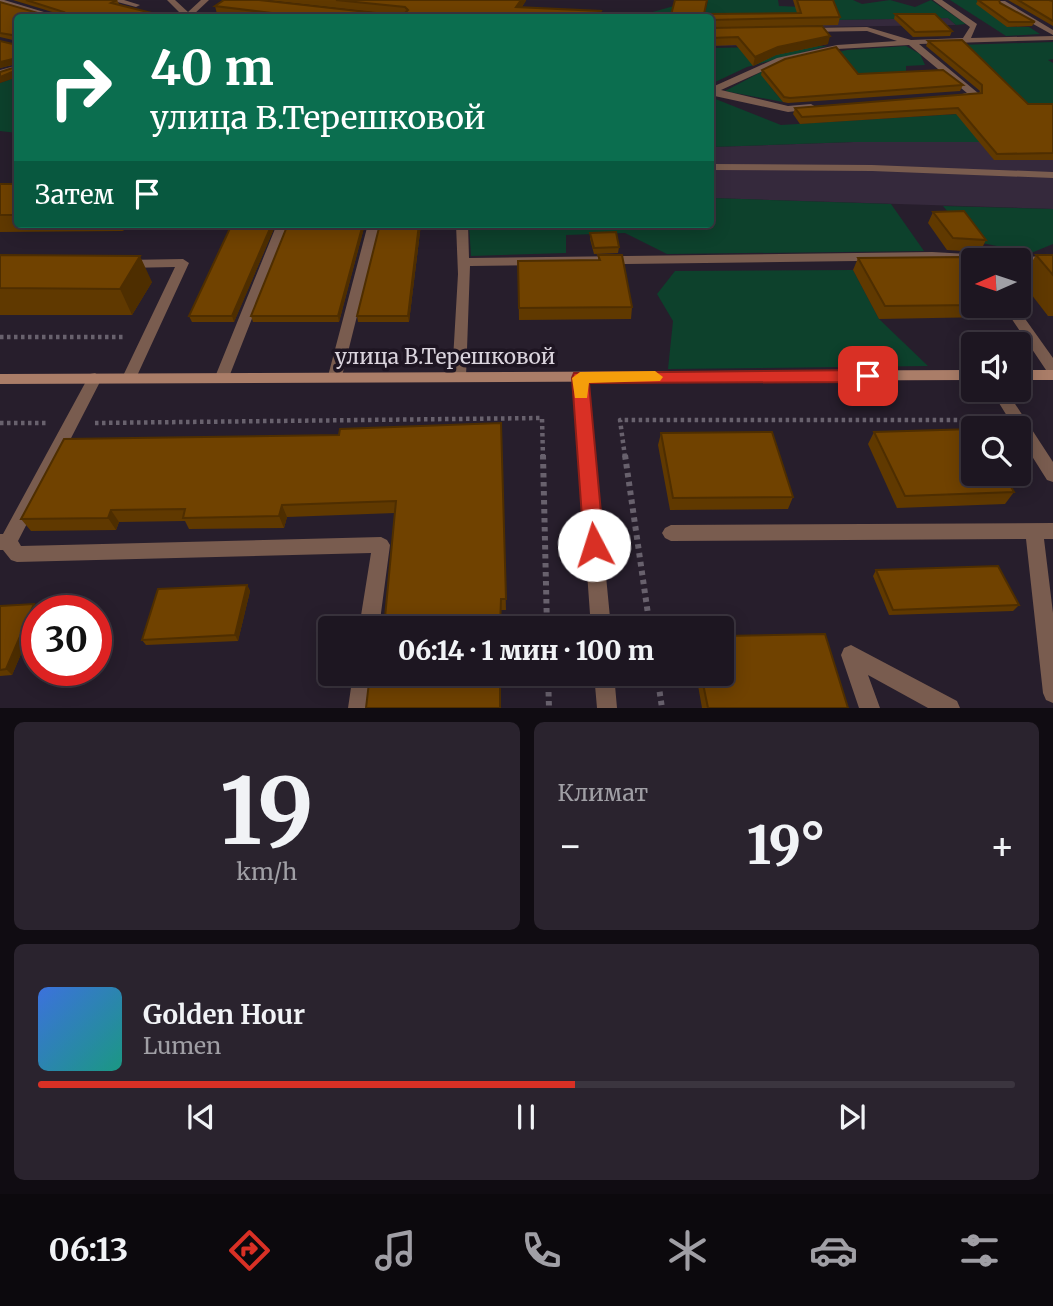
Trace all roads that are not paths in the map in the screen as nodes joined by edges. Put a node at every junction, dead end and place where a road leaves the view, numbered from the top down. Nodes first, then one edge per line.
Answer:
1 (114, 0) edge
2 (171, 0) edge
3 (205, 0) edge
4 (937, 0) edge
5 (0, 1) edge
6 (1002, 3) edge
7 (136, 5) dead end
8 (47, 14) edge
9 (186, 14) edge
10 (192, 14) edge
11 (802, 31) edge
12 (1053, 35) edge
13 (965, 41) junction
14 (911, 42) junction
15 (714, 91) edge
16 (714, 93) edge
17 (948, 97) edge
18 (828, 106) edge
19 (714, 167) edge
20 (1053, 175) edge
21 (281, 228) edge
22 (373, 228) edge
23 (462, 228) edge
24 (961, 258) edge
25 (1053, 260) edge
26 (1031, 261) edge
27 (463, 262) junction
28 (117, 264) edge
29 (1017, 318) edge
30 (1053, 372) edge
31 (1031, 374) edge
32 (961, 375) edge
33 (335, 376) junction
34 (222, 377) junction
35 (459, 377) junction
36 (95, 378) junction
37 (129, 378) junction
38 (580, 378) junction
39 (0, 379) edge
40 (1006, 402) edge
41 (1053, 475) edge
42 (1044, 532) edge
43 (671, 533) dead end
44 (4, 542) edge
45 (371, 616) edge
46 (600, 616) edge
47 (361, 686) edge
48 (605, 686) edge
49 (1053, 693) edge
50 (358, 708) edge
51 (607, 708) edge
52 (870, 708) edge
53 (950, 708) edge

1 - 7 street
2 - 9 street
3 - 10 street
4 - 13 street
5 - 8 street
6 - 12 street
11 - 14 street
12 - 13 street
13 - 14 street
14 - 15 street
14 - 17 street
16 - 18 street
19 - 20 street
21 - 34 street
22 - 33 street
23 - 27 street
24 - 27 street
25 - 26 street
27 - 35 street
28 - 37 street
29 - 30 street
30 - 31 main road
32 - 38 main road, улица В.Терешковой
33 - 34 main road, улица В.Терешковой
33 - 35 main road, улица В.Терешковой
34 - 37 main road, улица В.Терешковой
35 - 38 main road, улица В.Терешковой
36 - 37 main road, улица В.Терешковой
36 - 39 main road, улица В.Терешковой
36 - 44 street
38 - 46 street
40 - 41 street
42 - 43 street
42 - 49 street
44 - 45 street
47 - 50 street
48 - 51 street
52 - 53 street

